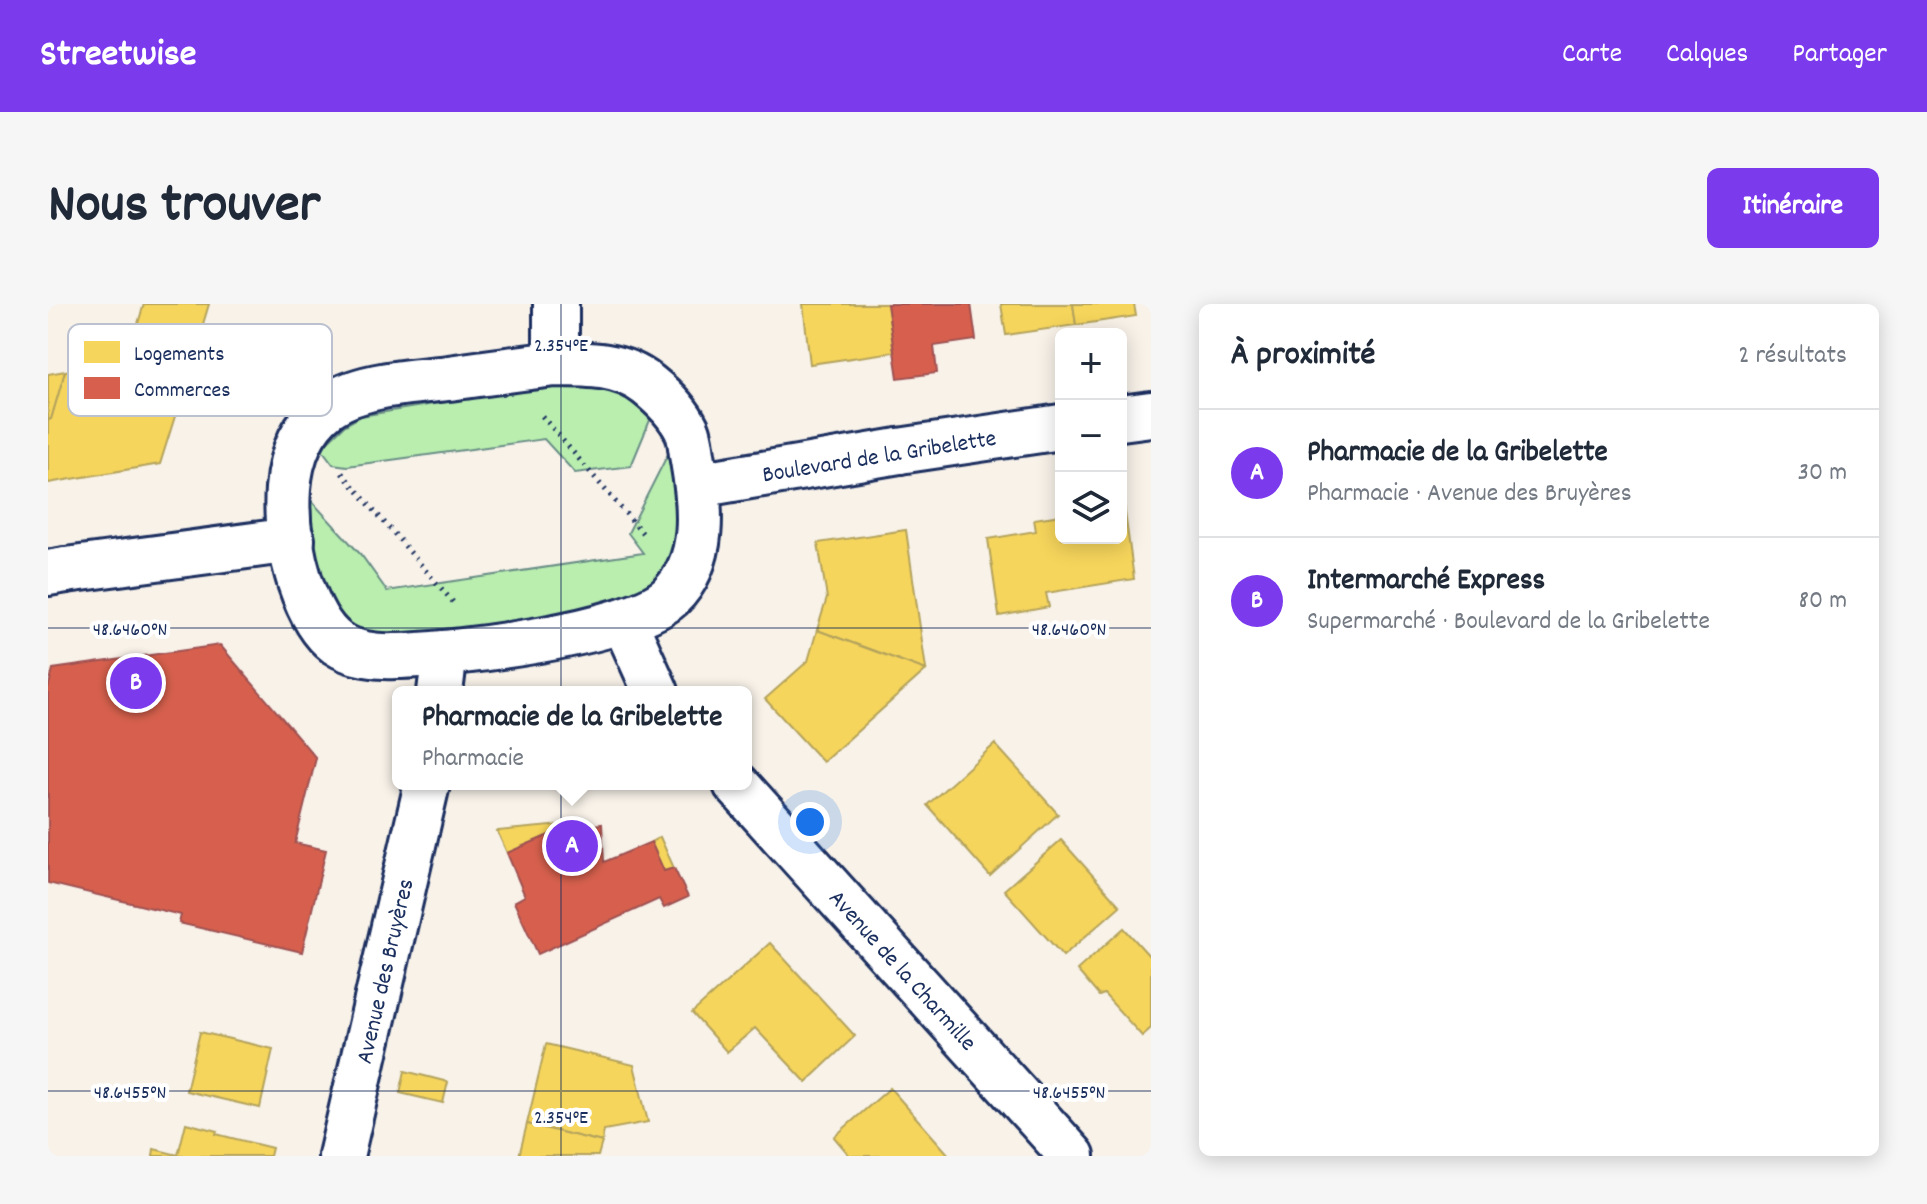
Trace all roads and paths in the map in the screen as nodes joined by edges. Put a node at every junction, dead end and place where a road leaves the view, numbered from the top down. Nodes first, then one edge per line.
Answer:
1 (556, 304) edge
2 (556, 364) junction
3 (501, 371) junction
4 (332, 404) edge
5 (1151, 414) edge
6 (318, 416) edge
7 (1127, 417) edge
8 (1055, 428) edge
9 (305, 429) junction
10 (697, 485) junction
11 (292, 540) junction
12 (57, 572) edge
13 (683, 579) junction
14 (624, 621) junction
15 (491, 646) junction
16 (442, 672) edge
17 (653, 686) edge
18 (426, 790) edge
19 (741, 790) edge
20 (341, 1156) edge
21 (1072, 1156) edge

1 - 2 street
2 - 3 street
2 - 10 street
3 - 4 street
3 - 13 path
5 - 7 street
6 - 9 street
8 - 10 street, Boulevard de la Gribelette
9 - 11 street
9 - 15 path
10 - 13 street
11 - 12 street
11 - 16 street
13 - 14 street
14 - 15 street
14 - 17 street
15 - 16 street
18 - 20 street, Avenue des Bruyères
19 - 21 street, Avenue de la Charmille

